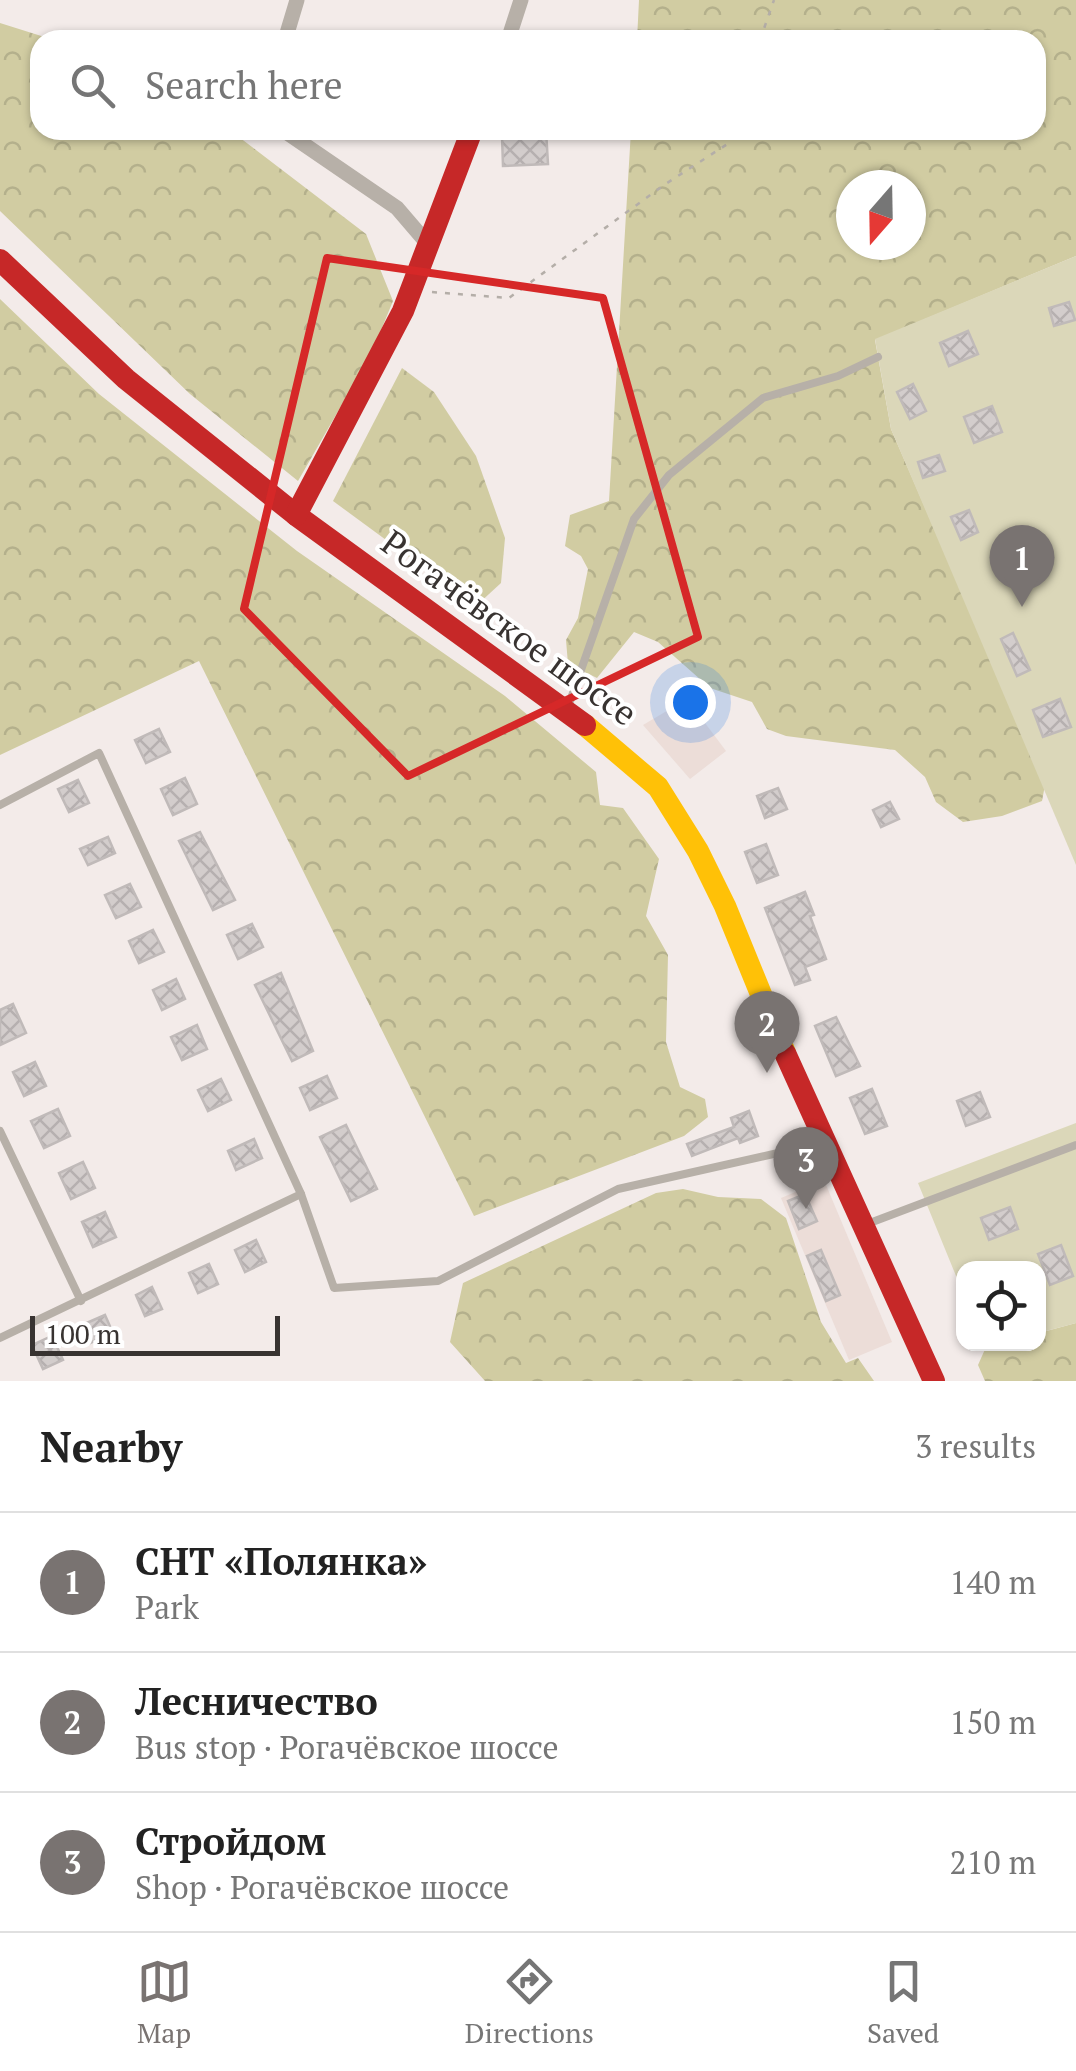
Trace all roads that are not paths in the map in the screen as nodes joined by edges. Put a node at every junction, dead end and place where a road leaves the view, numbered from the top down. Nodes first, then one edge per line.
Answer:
1 (297, 0) edge
2 (521, 0) edge
3 (288, 30) edge
4 (511, 30) edge
5 (297, 140) edge
6 (468, 140) edge
7 (427, 243) junction
8 (0, 260) edge
9 (878, 358) dead end
10 (296, 515) junction
11 (567, 711) junction
12 (0, 805) edge
13 (0, 1131) edge
14 (826, 1142) junction
15 (1076, 1145) edge
16 (301, 1194) junction
17 (863, 1225) junction
18 (81, 1301) junction
19 (0, 1338) edge
20 (934, 1381) edge

1 - 3 street
2 - 4 street
5 - 7 street
6 - 7 main road
7 - 10 main road
8 - 10 main road, Рогачёвское шоссе
9 - 11 lane
10 - 11 main road, Рогачёвское шоссе
11 - 14 main road, Рогачёвское шоссе
12 - 16 lane
13 - 18 lane
14 - 16 lane
14 - 17 main road, Рогачёвское шоссе
15 - 17 lane
16 - 18 lane
17 - 20 main road, Рогачёвское шоссе
18 - 19 lane

